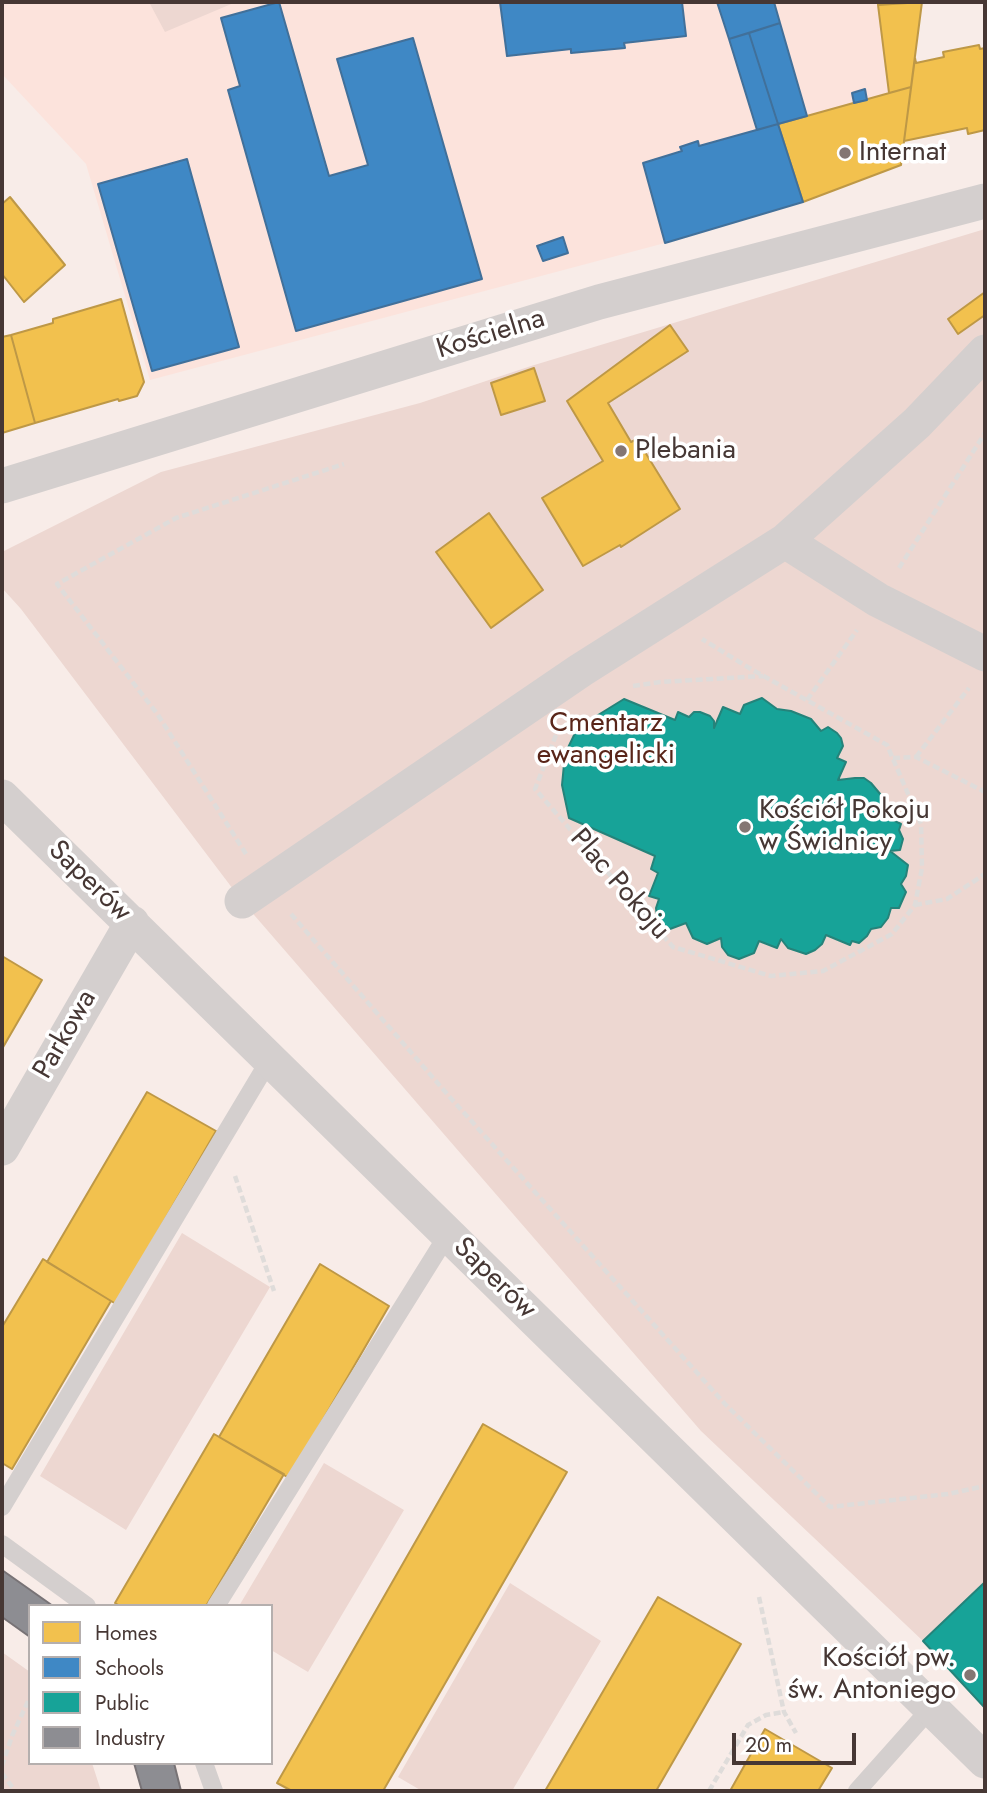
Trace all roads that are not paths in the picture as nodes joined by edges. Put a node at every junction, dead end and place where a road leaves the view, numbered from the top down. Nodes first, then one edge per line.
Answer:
1 (985, 201) edge
2 (985, 352) edge
3 (2, 486) edge
4 (785, 541) junction
5 (985, 654) edge
6 (2, 797) edge
7 (254, 893) road end
8 (132, 923) junction
9 (270, 1059) junction
10 (2, 1148) edge
11 (448, 1234) junction
12 (2, 1507) edge
13 (2, 1544) edge
14 (84, 1604) edge
15 (217, 1604) edge
16 (932, 1708) junction
17 (985, 1761) edge
18 (205, 1765) edge
19 (214, 1791) edge
20 (857, 1791) edge

1 - 3 street, Kościelna
2 - 4 street
4 - 5 street
4 - 7 street
6 - 8 street, Saperów
8 - 9 street, Saperów
8 - 10 street, Parkowa
9 - 11 street, Saperów
9 - 12 lane
11 - 15 lane
11 - 16 street, Saperów
13 - 14 lane
16 - 17 street, Saperów
16 - 20 lane
18 - 19 lane

